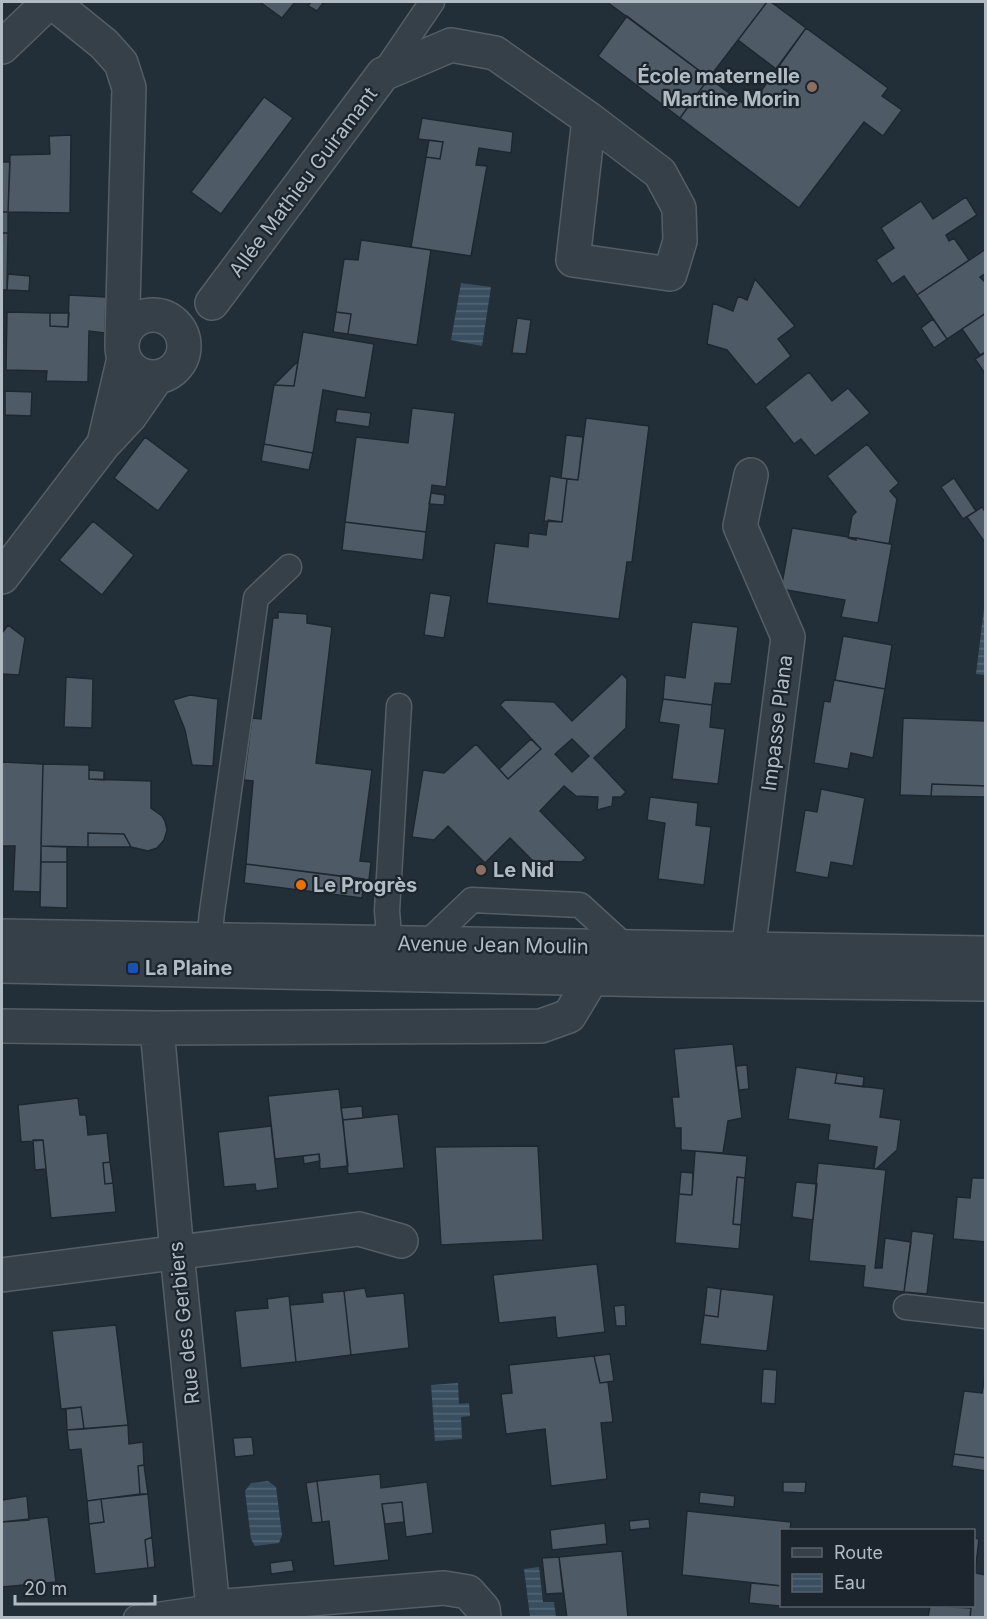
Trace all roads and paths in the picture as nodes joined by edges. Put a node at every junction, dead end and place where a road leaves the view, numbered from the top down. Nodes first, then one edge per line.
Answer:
1 (50, 2) edge
2 (432, 2) edge
3 (2, 47) edge
4 (383, 74) junction
5 (589, 119) junction
6 (125, 251) junction
7 (169, 326) junction
8 (123, 350) junction
9 (157, 377) junction
10 (104, 445) junction
11 (751, 475) dead end
12 (289, 567) dead end
13 (2, 576) edge
14 (399, 706) dead end
15 (2, 936) edge
16 (626, 947) junction
17 (986, 953) edge
18 (210, 955) junction
19 (391, 958) junction
20 (427, 959) junction
21 (747, 965) junction
22 (2, 966) edge
23 (592, 978) junction
24 (986, 984) edge
25 (2, 1026) edge
26 (157, 1028) junction
27 (401, 1241) dead end
28 (177, 1253) junction
29 (2, 1275) edge
30 (906, 1307) dead end
31 (986, 1316) edge
32 (214, 1612) edge
33 (136, 1617) edge
34 (484, 1617) edge

1 - 3 street
1 - 6 street
2 - 4 lane
4 - 5 street, Allée Mathieu Guiramant
4 - 7 street, Allée Mathieu Guiramant
5 - 5 street, Allée Mathieu Guiramant
6 - 7 street
6 - 8 street
7 - 8 street
7 - 9 street
8 - 9 street
8 - 10 street
9 - 10 street
10 - 13 street
11 - 21 street, Impasse Plana
12 - 18 lane
14 - 19 lane
15 - 18 street, Avenue Jean Moulin
16 - 20 street, Avenue Jean Moulin
16 - 20 lane
16 - 21 street, Avenue Jean Moulin
17 - 21 street, Avenue Jean Moulin
18 - 19 street, Avenue Jean Moulin
18 - 22 street, Avenue Jean Moulin
19 - 20 street, Avenue Jean Moulin
20 - 23 street, Avenue Jean Moulin
21 - 23 street, Avenue Jean Moulin
21 - 24 street, Avenue Jean Moulin
23 - 26 street, Avenue Jean Moulin
25 - 26 street, Avenue Jean Moulin
26 - 28 street, Rue des Gerbiers
27 - 28 street
28 - 29 street
28 - 32 street, Rue des Gerbiers
30 - 31 lane
32 - 33 lane
32 - 34 street

